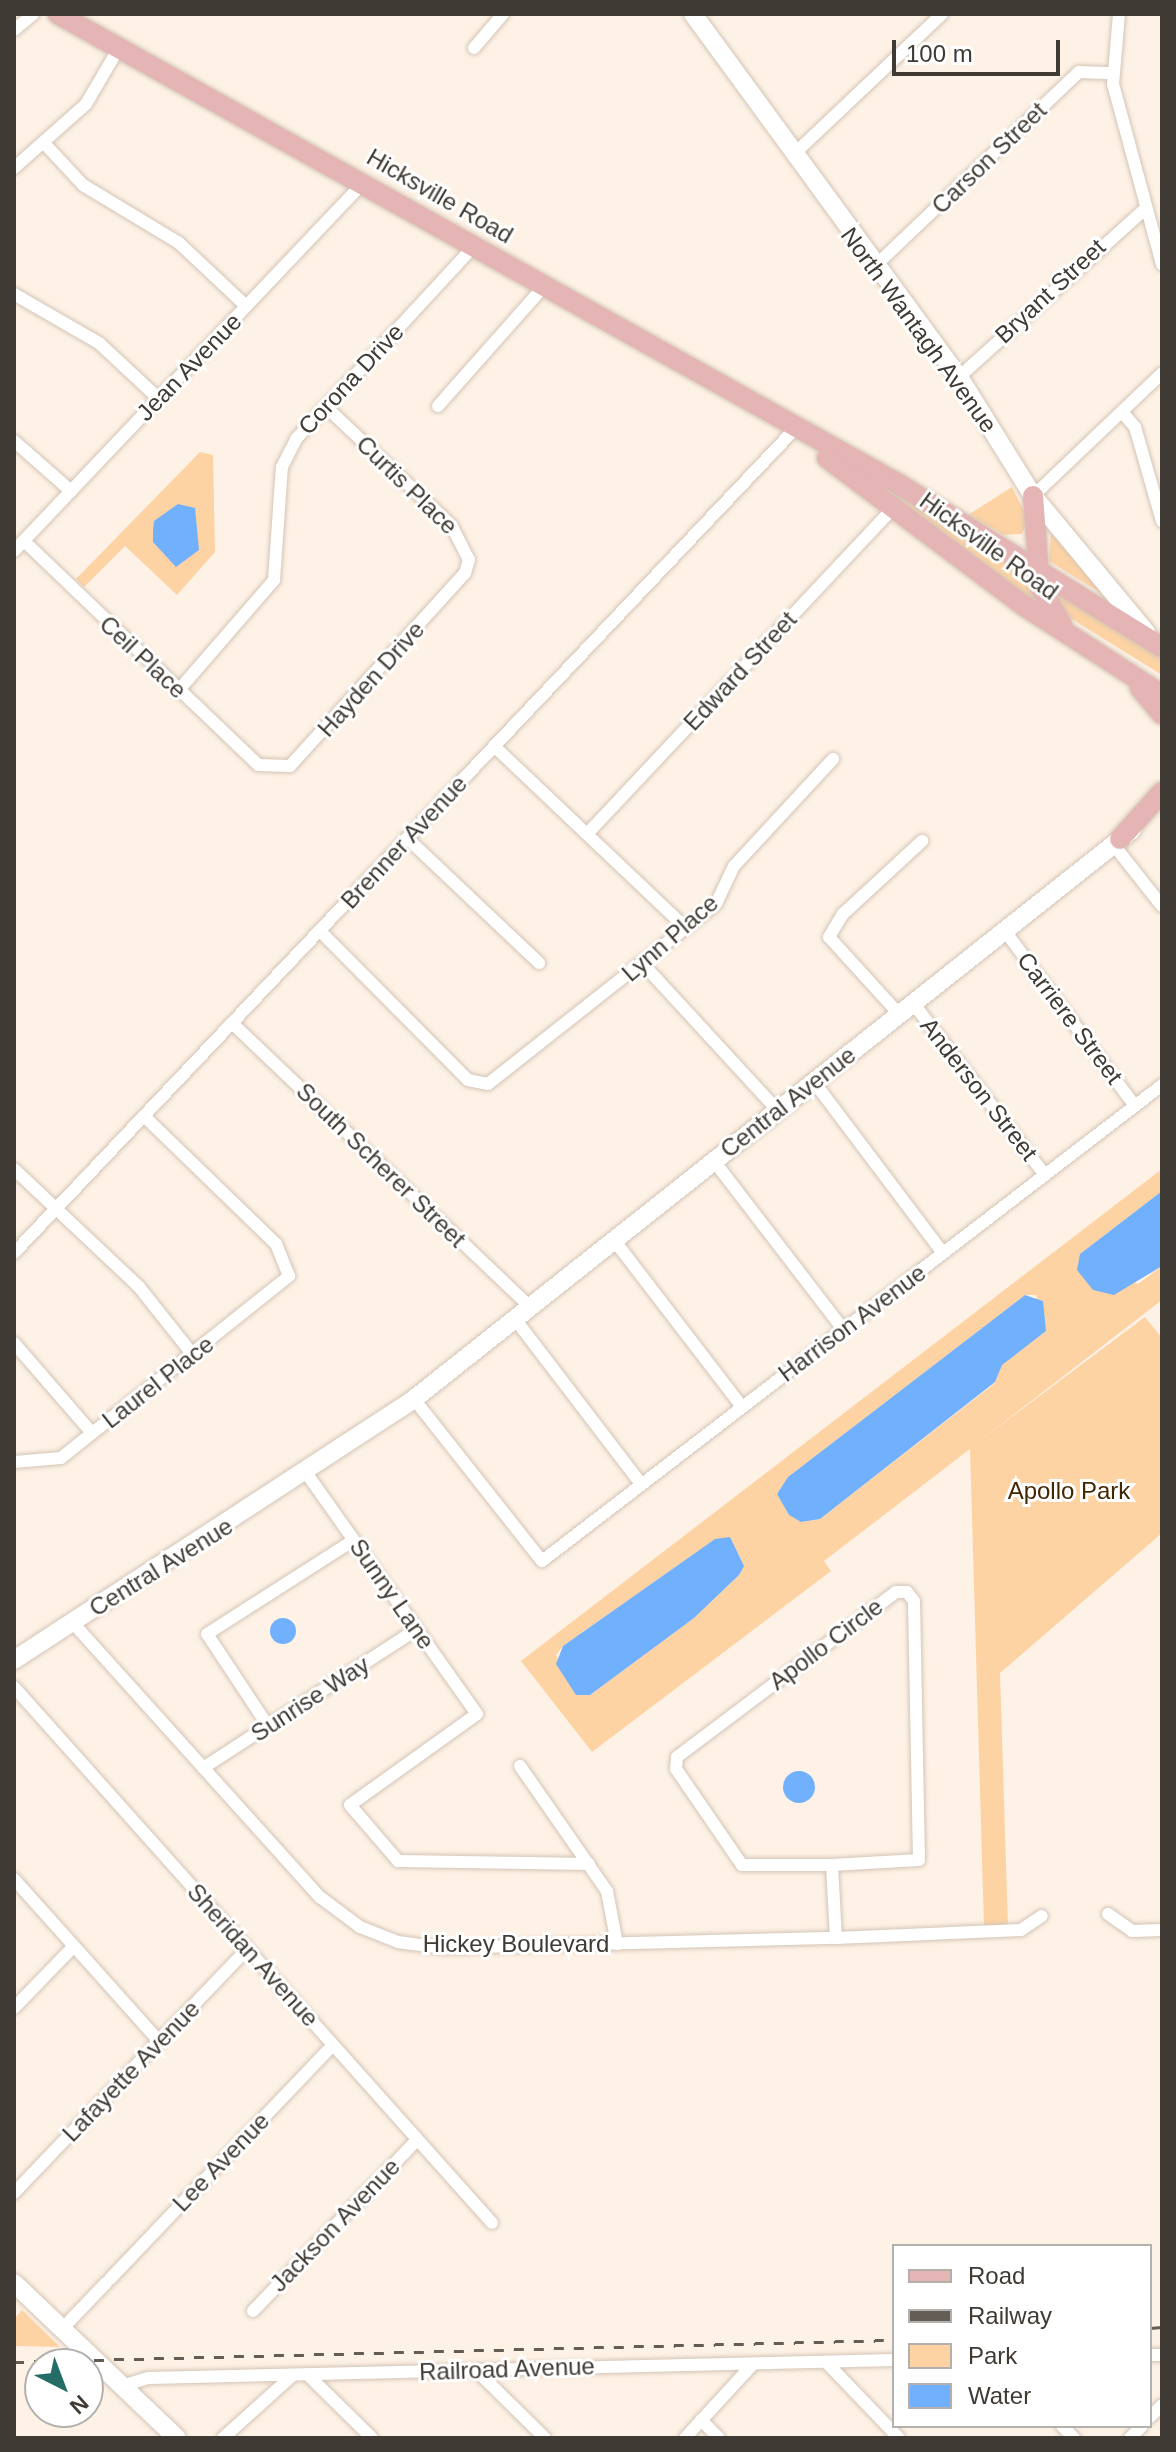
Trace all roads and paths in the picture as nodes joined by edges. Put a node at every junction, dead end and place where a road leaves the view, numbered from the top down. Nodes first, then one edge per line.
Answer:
1 (33, 14) edge
2 (58, 14) edge
3 (503, 14) edge
4 (942, 14) edge
5 (1119, 14) edge
6 (699, 16) edge
7 (14, 30) edge
8 (120, 46) junction
9 (474, 48) dead end
10 (1113, 73) junction
11 (44, 143) junction
12 (793, 155) junction
13 (14, 168) edge
14 (364, 182) junction
15 (1145, 209) junction
16 (474, 246) junction
17 (1162, 264) edge
18 (874, 267) junction
19 (544, 286) junction
20 (14, 294) edge
21 (246, 306) junction
22 (1162, 373) edge
23 (959, 377) junction
24 (158, 398) junction
25 (438, 406) dead end
26 (326, 407) junction
27 (1122, 412) junction
28 (793, 431) junction
29 (14, 441) edge
30 (71, 491) junction
31 (1033, 496) junction
32 (893, 508) junction
33 (1035, 520) junction
34 (1162, 521) edge
35 (990, 537) junction
36 (24, 541) junction
37 (14, 551) edge
38 (1037, 565) junction
39 (465, 573) joint
40 (1074, 638) junction
41 (1157, 644) edge
42 (1110, 661) junction
43 (178, 691) junction
44 (1162, 695) edge
45 (1162, 714) edge
46 (494, 746) junction
47 (833, 759) dead end
48 (267, 768) joint
49 (1162, 792) edge
50 (1162, 806) edge
51 (587, 834) junction
52 (407, 838) junction
53 (922, 841) dead end
54 (1117, 842) junction
55 (1162, 906) edge
56 (686, 928) junction
57 (320, 931) junction
58 (1005, 931) junction
59 (539, 963) dead end
60 (643, 964) junction
61 (906, 1009) junction
62 (232, 1023) junction
63 (814, 1082) junction
64 (1162, 1085) edge
65 (1135, 1106) junction
66 (778, 1111) junction
67 (144, 1116) junction
68 (714, 1161) junction
69 (14, 1169) edge
70 (1045, 1175) junction
71 (56, 1208) junction
72 (614, 1240) junction
73 (14, 1253) edge
74 (943, 1253) junction
75 (523, 1319) junction
76 (843, 1329) junction
77 (14, 1343) edge
78 (193, 1355) junction
79 (414, 1399) junction
80 (742, 1407) junction
81 (92, 1433) junction
82 (14, 1462) edge
83 (307, 1474) junction
84 (641, 1484) junction
85 (354, 1540) junction
86 (73, 1623) junction
87 (417, 1629) junction
88 (14, 1660) edge
89 (14, 1687) edge
90 (268, 1726) junction
91 (520, 1766) dead end
92 (203, 1768) junction
93 (589, 1864) junction
94 (832, 1865) junction
95 (14, 1879) edge
96 (1108, 1914) dead end
97 (1042, 1916) dead end
98 (1162, 1930) edge
99 (836, 1938) junction
100 (617, 1944) junction
101 (74, 1946) junction
102 (247, 1949) junction
103 (14, 2008) edge
104 (159, 2041) junction
105 (333, 2045) junction
106 (417, 2140) junction
107 (14, 2193) edge
108 (492, 2223) dead end
109 (14, 2283) edge
110 (253, 2311) dead end
111 (62, 2329) junction
112 (892, 2360) edge
113 (826, 2362) junction
114 (753, 2364) junction
115 (476, 2370) junction
116 (307, 2374) junction
117 (293, 2375) junction
118 (122, 2386) junction
119 (701, 2420) junction
120 (177, 2438) edge
121 (223, 2438) edge
122 (372, 2438) edge
123 (545, 2438) edge
124 (685, 2438) edge
125 (719, 2438) edge
126 (899, 2438) edge

1 - 7 street
2 - 8 main road, Hicksville Road
3 - 9 street
4 - 12 street
5 - 10 street
6 - 12 main road, North Wantagh Avenue
8 - 11 street
8 - 14 main road, Hicksville Road
10 - 15 street
10 - 18 street, Carson Street
11 - 13 street
11 - 21 street
12 - 18 main road, North Wantagh Avenue
14 - 16 main road, Hicksville Road
14 - 21 street, Jean Avenue
15 - 17 street
15 - 23 street, Bryant Street
16 - 19 main road, Hicksville Road
16 - 26 street, Corona Drive
18 - 23 main road, North Wantagh Avenue
19 - 25 street
19 - 28 main road, Hicksville Road
20 - 24 street
21 - 24 street, Jean Avenue
22 - 27 street
23 - 31 main road, North Wantagh Avenue
24 - 30 street, Jean Avenue
26 - 39 street, Curtis Place
26 - 43 street, Corona Drive
27 - 31 street
27 - 34 street
28 - 32 main road, Hicksville Road
28 - 35 main road, Hicksville Road
28 - 46 street, Brenner Avenue
29 - 30 street
30 - 36 street, Jean Avenue
31 - 33 main road
31 - 41 main road, North Wantagh Avenue
32 - 40 main road, Hicksville Road
32 - 51 street, Edward Street
33 - 35 main road
33 - 38 main road
35 - 38 main road, Hicksville Road
36 - 37 street, Jean Avenue
36 - 43 street, Ceil Place
38 - 40 main road
38 - 41 main road, Hicksville Road
39 - 48 street, Hayden Drive
40 - 42 main road, Hicksville Road
42 - 44 main road, Hicksville Road
42 - 45 main road
43 - 48 street, Ceil Place
46 - 51 street
46 - 52 street, Brenner Avenue
47 - 56 street, Lynn Place
49 - 54 main road
50 - 54 main road, Central Avenue
51 - 56 street
52 - 57 street, Brenner Avenue
52 - 59 street
53 - 61 street, Anderson Street
54 - 55 street
54 - 58 main road, Central Avenue
56 - 60 street, Lynn Place
57 - 60 street, Lynn Place
57 - 62 street, Brenner Avenue
58 - 61 main road, Central Avenue
58 - 65 street, Carriere Street
60 - 66 street
61 - 63 main road, Central Avenue
61 - 70 street, Anderson Street
62 - 67 street, Brenner Avenue
62 - 75 street, South Scherer Street
63 - 66 main road, Central Avenue
63 - 74 street
64 - 65 street, Harrison Avenue
65 - 70 street, Harrison Avenue
66 - 68 main road, Central Avenue
67 - 71 street, Brenner Avenue
67 - 78 street, Laurel Place
68 - 72 main road, Central Avenue
68 - 76 street
69 - 71 street
70 - 74 street, Harrison Avenue
71 - 73 street, Brenner Avenue
71 - 78 street
72 - 75 main road, Central Avenue
72 - 80 street
74 - 76 street, Harrison Avenue
75 - 79 main road, Central Avenue
75 - 84 street, South Scherer Street
76 - 80 street, Harrison Avenue
77 - 81 street
78 - 81 street, Laurel Place
79 - 83 main road, Central Avenue
79 - 84 street, Harrison Avenue
80 - 84 street, Harrison Avenue
81 - 82 street, Laurel Place
83 - 85 street, Sunny Lane
83 - 86 main road, Central Avenue
85 - 87 street, Sunny Lane
85 - 90 street
86 - 88 main road, Central Avenue
86 - 92 street, Hickey Boulevard
87 - 90 street, Sunrise Way
87 - 93 street, Sunny Lane
89 - 102 street, Sheridan Avenue
90 - 92 street, Sunrise Way
91 - 93 street
92 - 100 street, Hickey Boulevard
93 - 100 street
94 - 94 street, Apollo Circle
94 - 99 street
95 - 101 street
96 - 98 street
97 - 99 street, Hickey Boulevard
99 - 100 street, Hickey Boulevard
101 - 103 street
101 - 104 street
102 - 104 street, Lafayette Avenue
102 - 105 street, Sheridan Avenue
104 - 107 street, Lafayette Avenue
105 - 106 street, Sheridan Avenue
105 - 111 street, Lee Avenue
106 - 108 street, Sheridan Avenue
106 - 110 street, Jackson Avenue
109 - 111 main road
111 - 118 main road
112 - 113 street, Railroad Avenue
113 - 114 street, Railroad Avenue
113 - 126 street
114 - 115 street, Railroad Avenue
114 - 119 street
115 - 116 street, Railroad Avenue
115 - 123 street
116 - 117 street, Railroad Avenue
116 - 122 street
117 - 118 street, Railroad Avenue
117 - 121 street
118 - 120 main road
119 - 124 street
119 - 125 street

